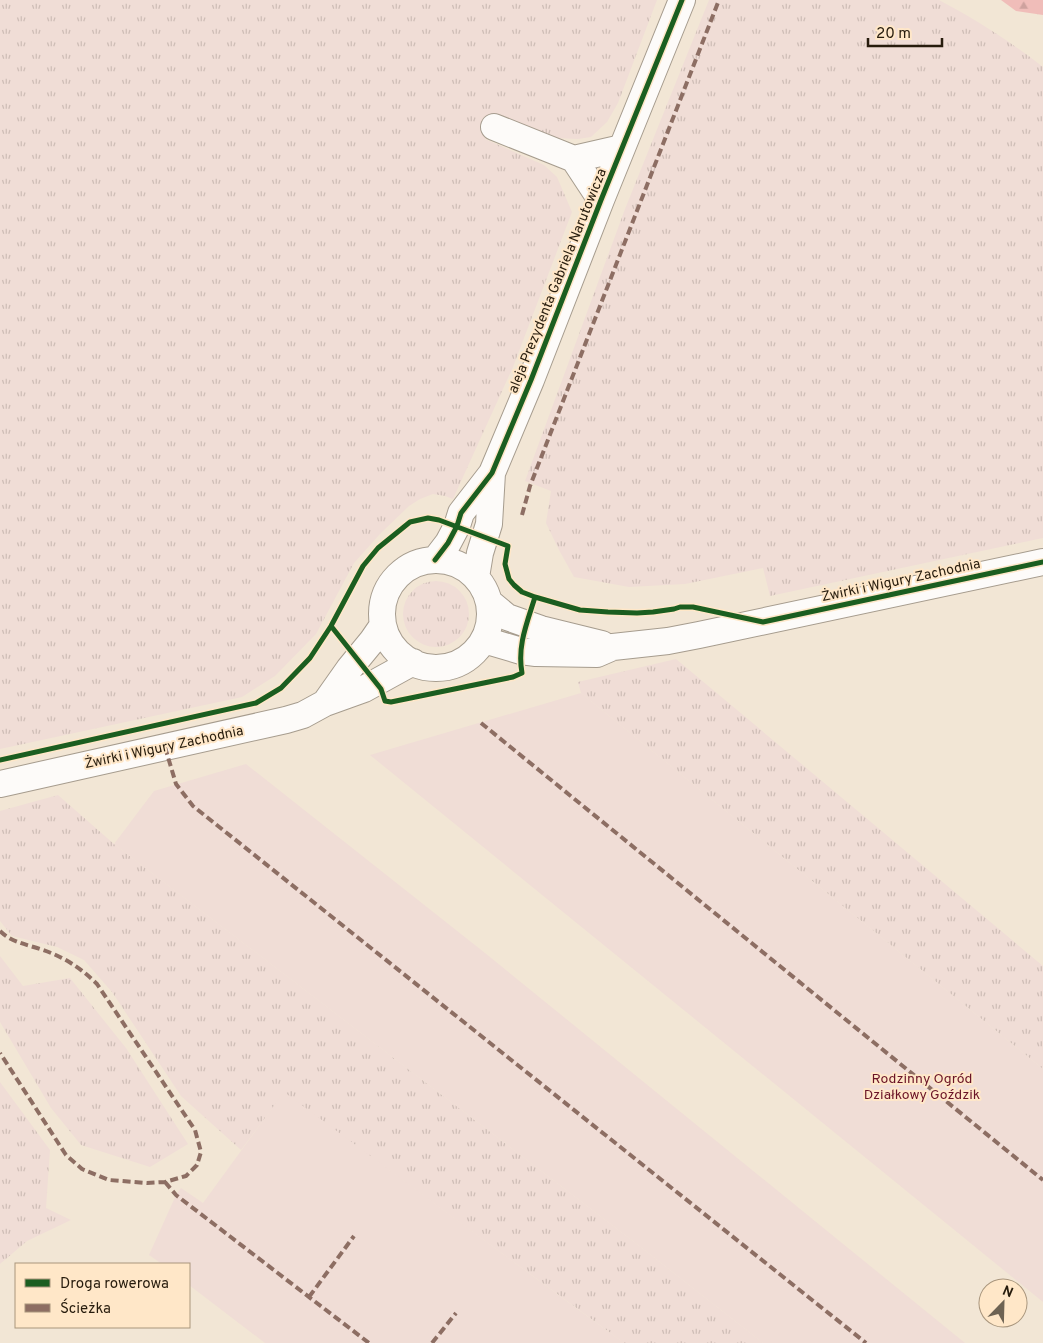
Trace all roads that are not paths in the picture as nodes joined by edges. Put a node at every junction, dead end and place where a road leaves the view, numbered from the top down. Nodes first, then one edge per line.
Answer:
1 (682, 0) edge
2 (494, 127) dead end
3 (622, 148) junction
4 (574, 159) junction
5 (601, 200) junction
6 (492, 473) junction
7 (435, 560) junction
8 (1043, 562) edge
9 (476, 577) junction
10 (489, 602) junction
11 (384, 625) junction
12 (484, 640) junction
13 (612, 647) junction
14 (413, 662) junction
15 (325, 703) junction
16 (0, 784) edge

1 - 3 street, aleja Prezydenta Gabriela Narutowicza
2 - 4 street
3 - 4 street
3 - 5 street, aleja Prezydenta Gabriela Narutowicza
4 - 5 street
5 - 6 street, aleja Prezydenta Gabriela Narutowicza
6 - 7 street, aleja Prezydenta Gabriela Narutowicza
6 - 9 street, aleja Prezydenta Gabriela Narutowicza
7 - 9 street
7 - 11 street
8 - 13 street, Żwirki i Wigury Zachodnia
9 - 10 street
10 - 12 street
10 - 13 street
11 - 14 street
11 - 15 street
12 - 13 street
12 - 14 street
14 - 15 street, Żwirki i Wigury Zachodnia
15 - 16 street, Żwirki i Wigury Zachodnia

